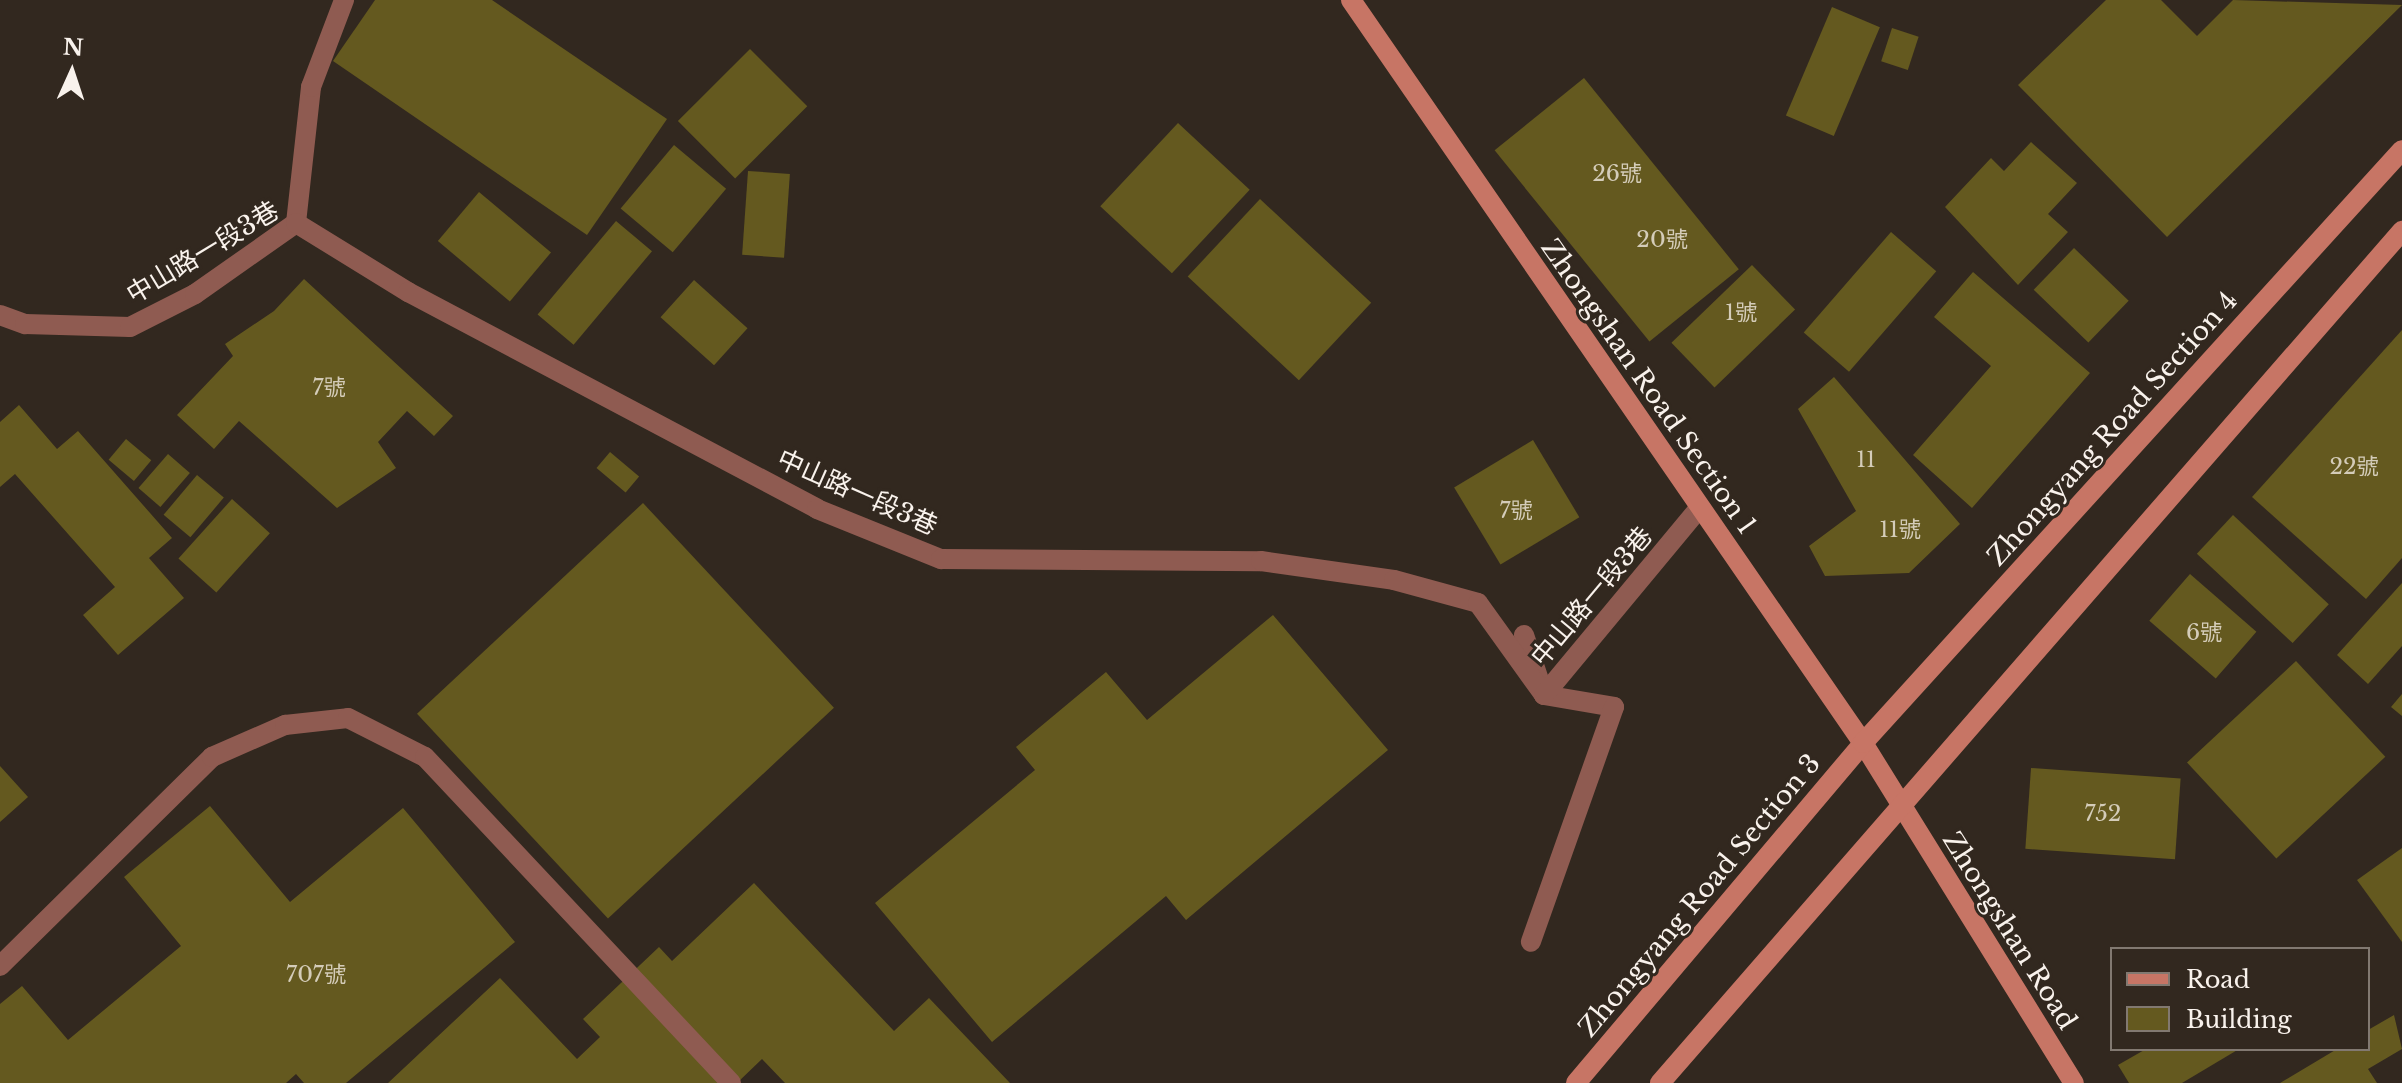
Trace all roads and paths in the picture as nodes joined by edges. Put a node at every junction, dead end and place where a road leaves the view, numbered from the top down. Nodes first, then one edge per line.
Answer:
1 (344, 0) edge
2 (1351, 0) edge
3 (2402, 150) edge
4 (296, 223) junction
5 (2402, 231) edge
6 (0, 315) edge
7 (1699, 508) junction
8 (1524, 635) dead end
9 (1544, 695) junction
10 (1863, 743) junction
11 (1900, 806) junction
12 (1531, 942) dead end
13 (0, 966) edge
14 (731, 1083) edge
15 (1576, 1083) edge
16 (1660, 1083) edge
17 (2074, 1083) edge

1 - 4 street
2 - 7 street, Zhongshan Road Section 1
3 - 10 street, Zhongyang Road Section 4
4 - 6 street, 中山路一段3巷
4 - 9 street, 中山路一段3巷
5 - 11 street
7 - 9 street, 中山路一段3巷
7 - 10 street, Zhongshan Road Section 1
8 - 9 street
9 - 12 street
10 - 11 street, Zhongshan Road Section 1
10 - 15 street, Zhongyang Road Section 3
11 - 16 street
11 - 17 street, Zhongshan Road
13 - 14 street

